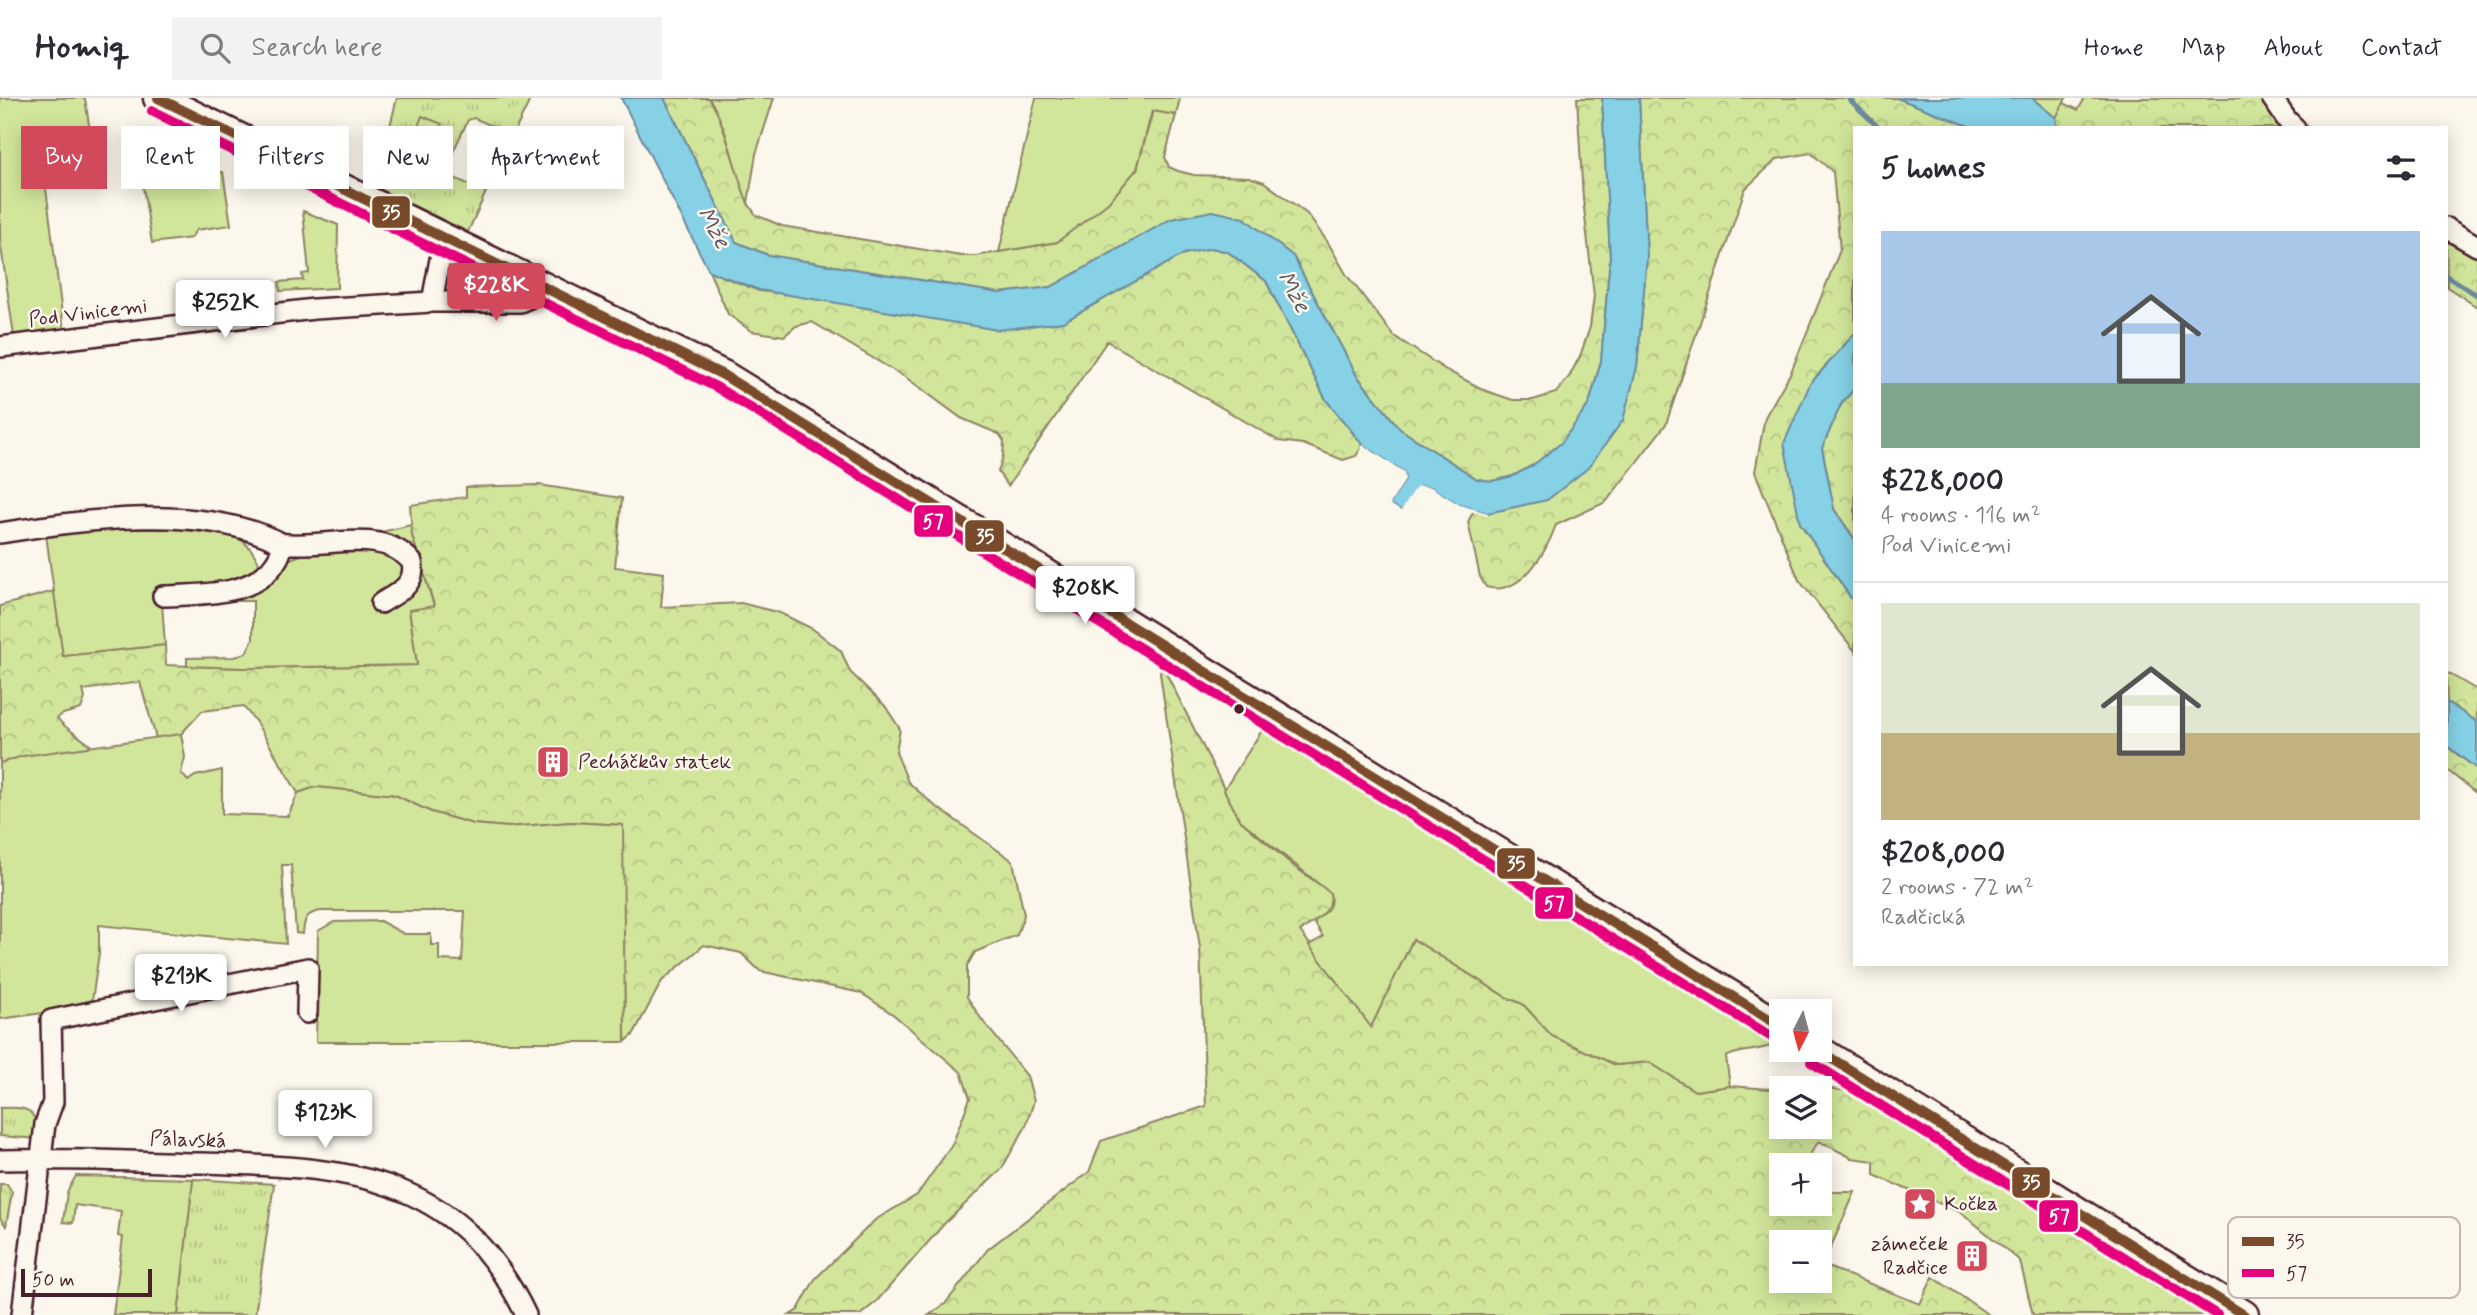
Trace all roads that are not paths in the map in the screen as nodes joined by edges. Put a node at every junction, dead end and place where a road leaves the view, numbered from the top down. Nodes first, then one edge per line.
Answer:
1 (158, 98) edge
2 (2272, 98) edge
3 (2293, 126) edge
4 (2448, 229) edge
5 (444, 238) junction
6 (2477, 246) edge
7 (549, 289) junction
8 (432, 302) junction
9 (0, 347) edge
10 (0, 533) edge
11 (281, 543) junction
12 (163, 596) dead end
13 (381, 603) dead end
14 (307, 1013) dead end
15 (1769, 1019) edge
16 (1832, 1059) edge
17 (42, 1159) junction
18 (0, 1160) edge
19 (2236, 1310) edge
20 (22, 1315) edge
21 (526, 1315) edge

1 - 5 street
2 - 3 street
4 - 6 street
5 - 7 street
5 - 8 street
7 - 8 street, Pod Vinicemi
7 - 15 street
8 - 9 street, Pod Vinicemi
10 - 11 street
11 - 12 street
11 - 13 street
14 - 17 street
16 - 19 street
17 - 18 street, Pálavská
17 - 20 street
17 - 21 street, Pálavská

